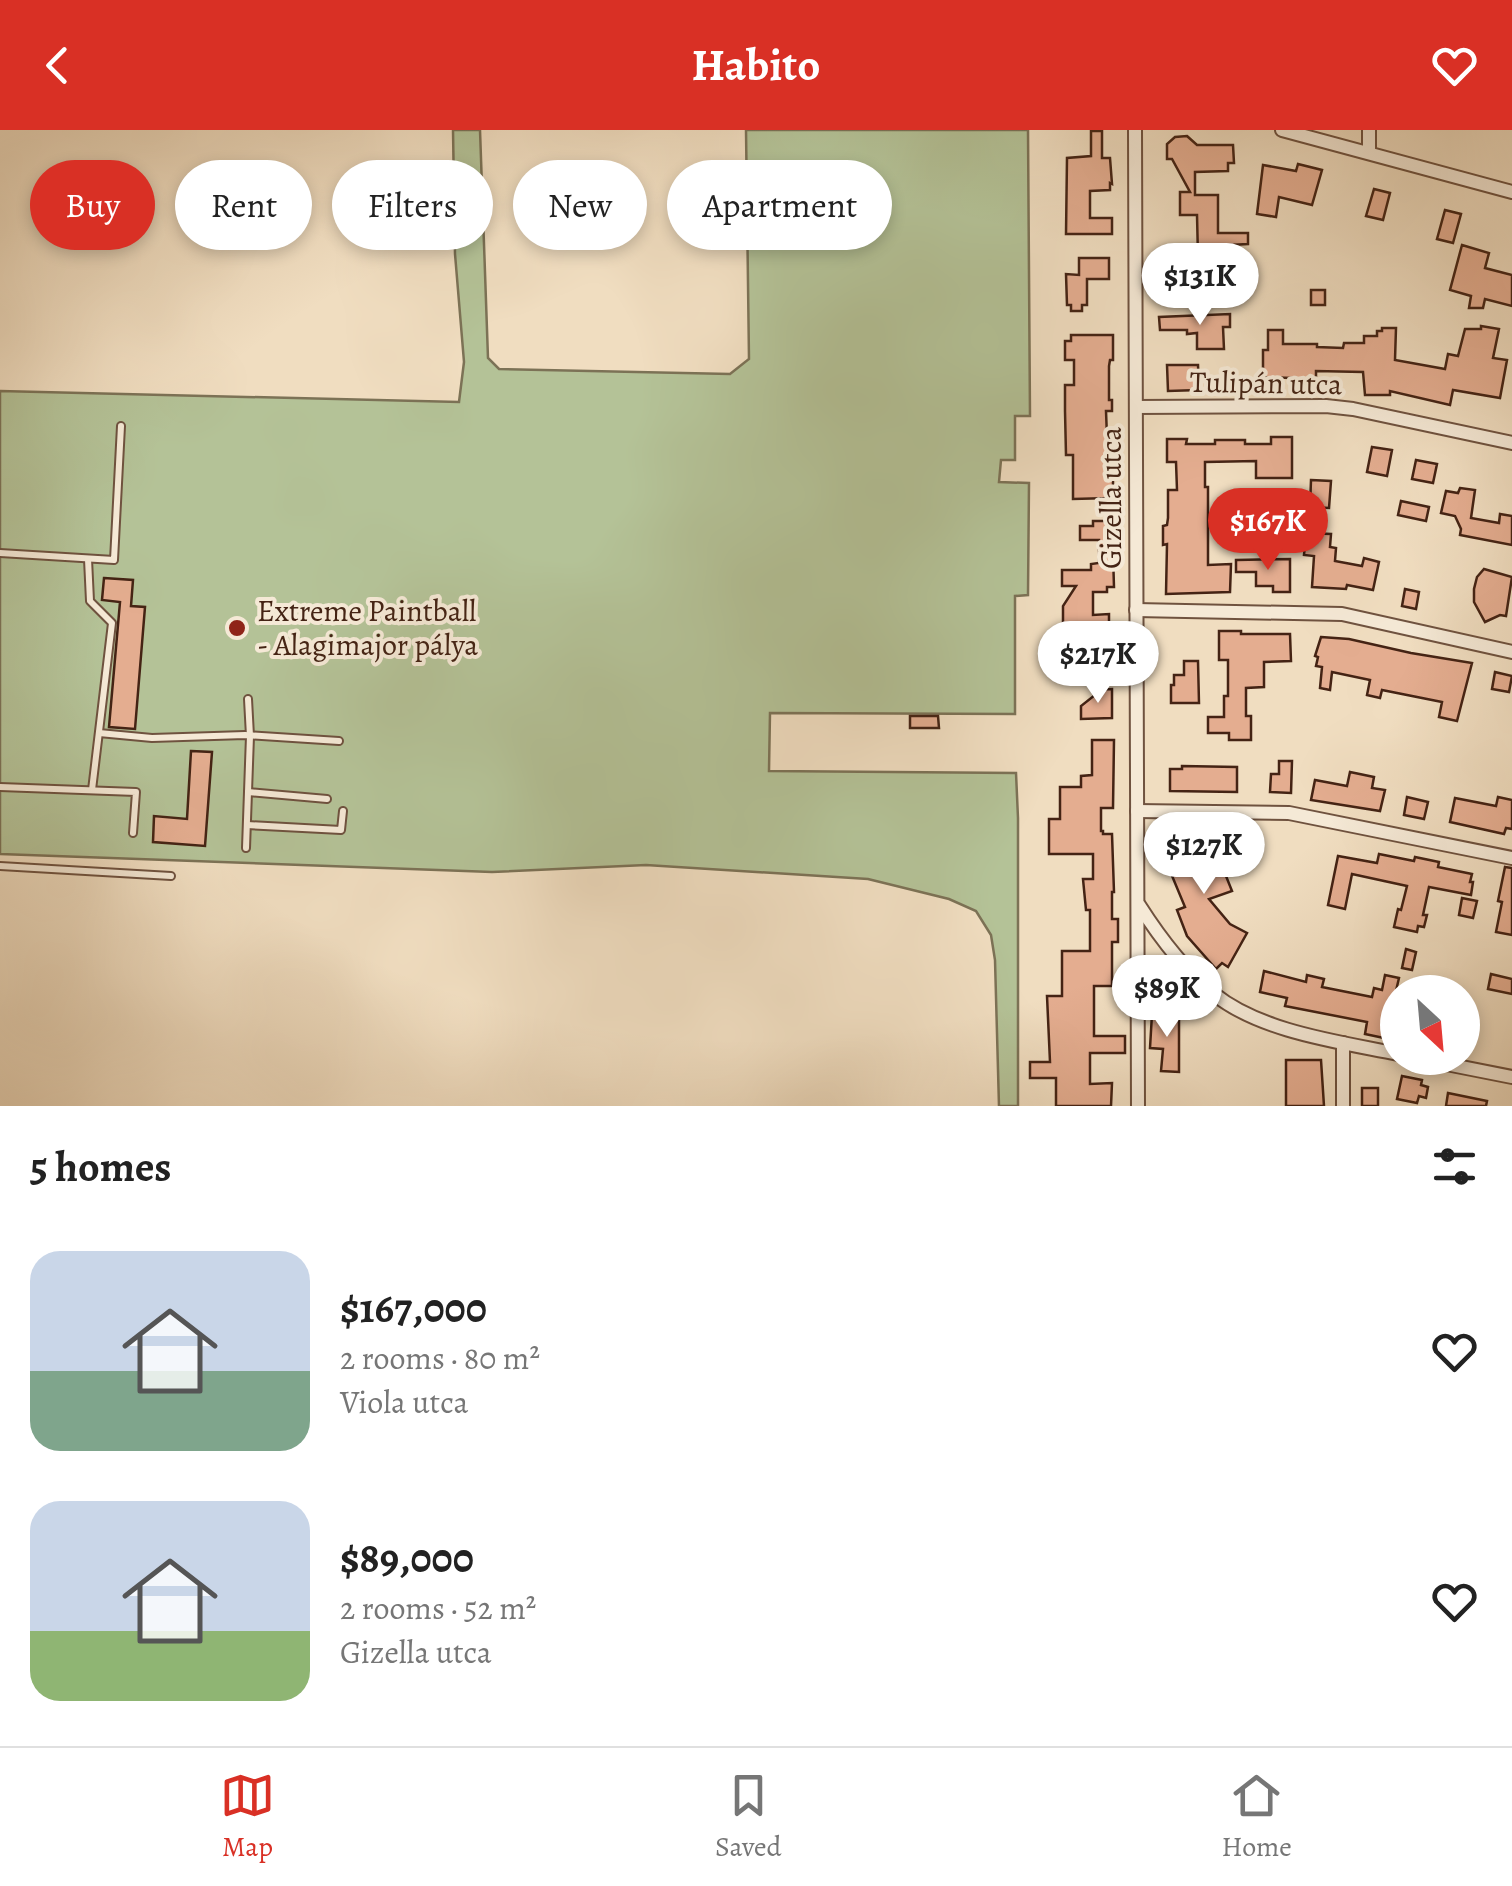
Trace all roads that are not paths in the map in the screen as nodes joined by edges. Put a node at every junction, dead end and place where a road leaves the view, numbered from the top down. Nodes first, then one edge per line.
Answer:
1 (1135, 130) edge
2 (1282, 130) edge
3 (1316, 130) edge
4 (1369, 142) edge
5 (1512, 183) edge
6 (1512, 192) edge
7 (1136, 407) junction
8 (121, 426) dead end
9 (1512, 443) edge
10 (0, 553) edge
11 (88, 559) junction
12 (1136, 610) junction
13 (1512, 652) edge
14 (248, 699) dead end
15 (99, 733) junction
16 (250, 736) junction
17 (339, 742) dead end
18 (0, 787) edge
19 (92, 790) junction
20 (248, 792) junction
21 (328, 799) dead end
22 (343, 811) dead end
23 (1137, 811) junction
24 (247, 825) junction
25 (133, 833) dead end
26 (246, 848) dead end
27 (1512, 858) edge
28 (0, 866) edge
29 (172, 876) dead end
30 (1138, 903) junction
31 (1343, 1043) junction
32 (1380, 1050) edge
33 (1480, 1071) edge
34 (1512, 1077) edge
35 (1138, 1106) edge
36 (1343, 1106) edge

1 - 7 street, Gizella utca
2 - 4 street
3 - 4 street
4 - 5 street
4 - 6 street
7 - 9 street, Tulipán utca
7 - 12 street, Gizella utca
8 - 11 lane
10 - 11 lane
11 - 15 lane
12 - 13 street
12 - 23 street, Gizella utca
14 - 16 lane
15 - 16 lane
15 - 19 lane
16 - 17 lane
16 - 20 lane
18 - 19 lane
19 - 25 lane
20 - 21 lane
20 - 24 lane
22 - 24 lane
23 - 27 street
23 - 30 street, Gizella utca
24 - 26 lane
28 - 29 lane
30 - 31 street
30 - 35 street, Gizella utca
31 - 32 street
31 - 36 street
33 - 34 street

